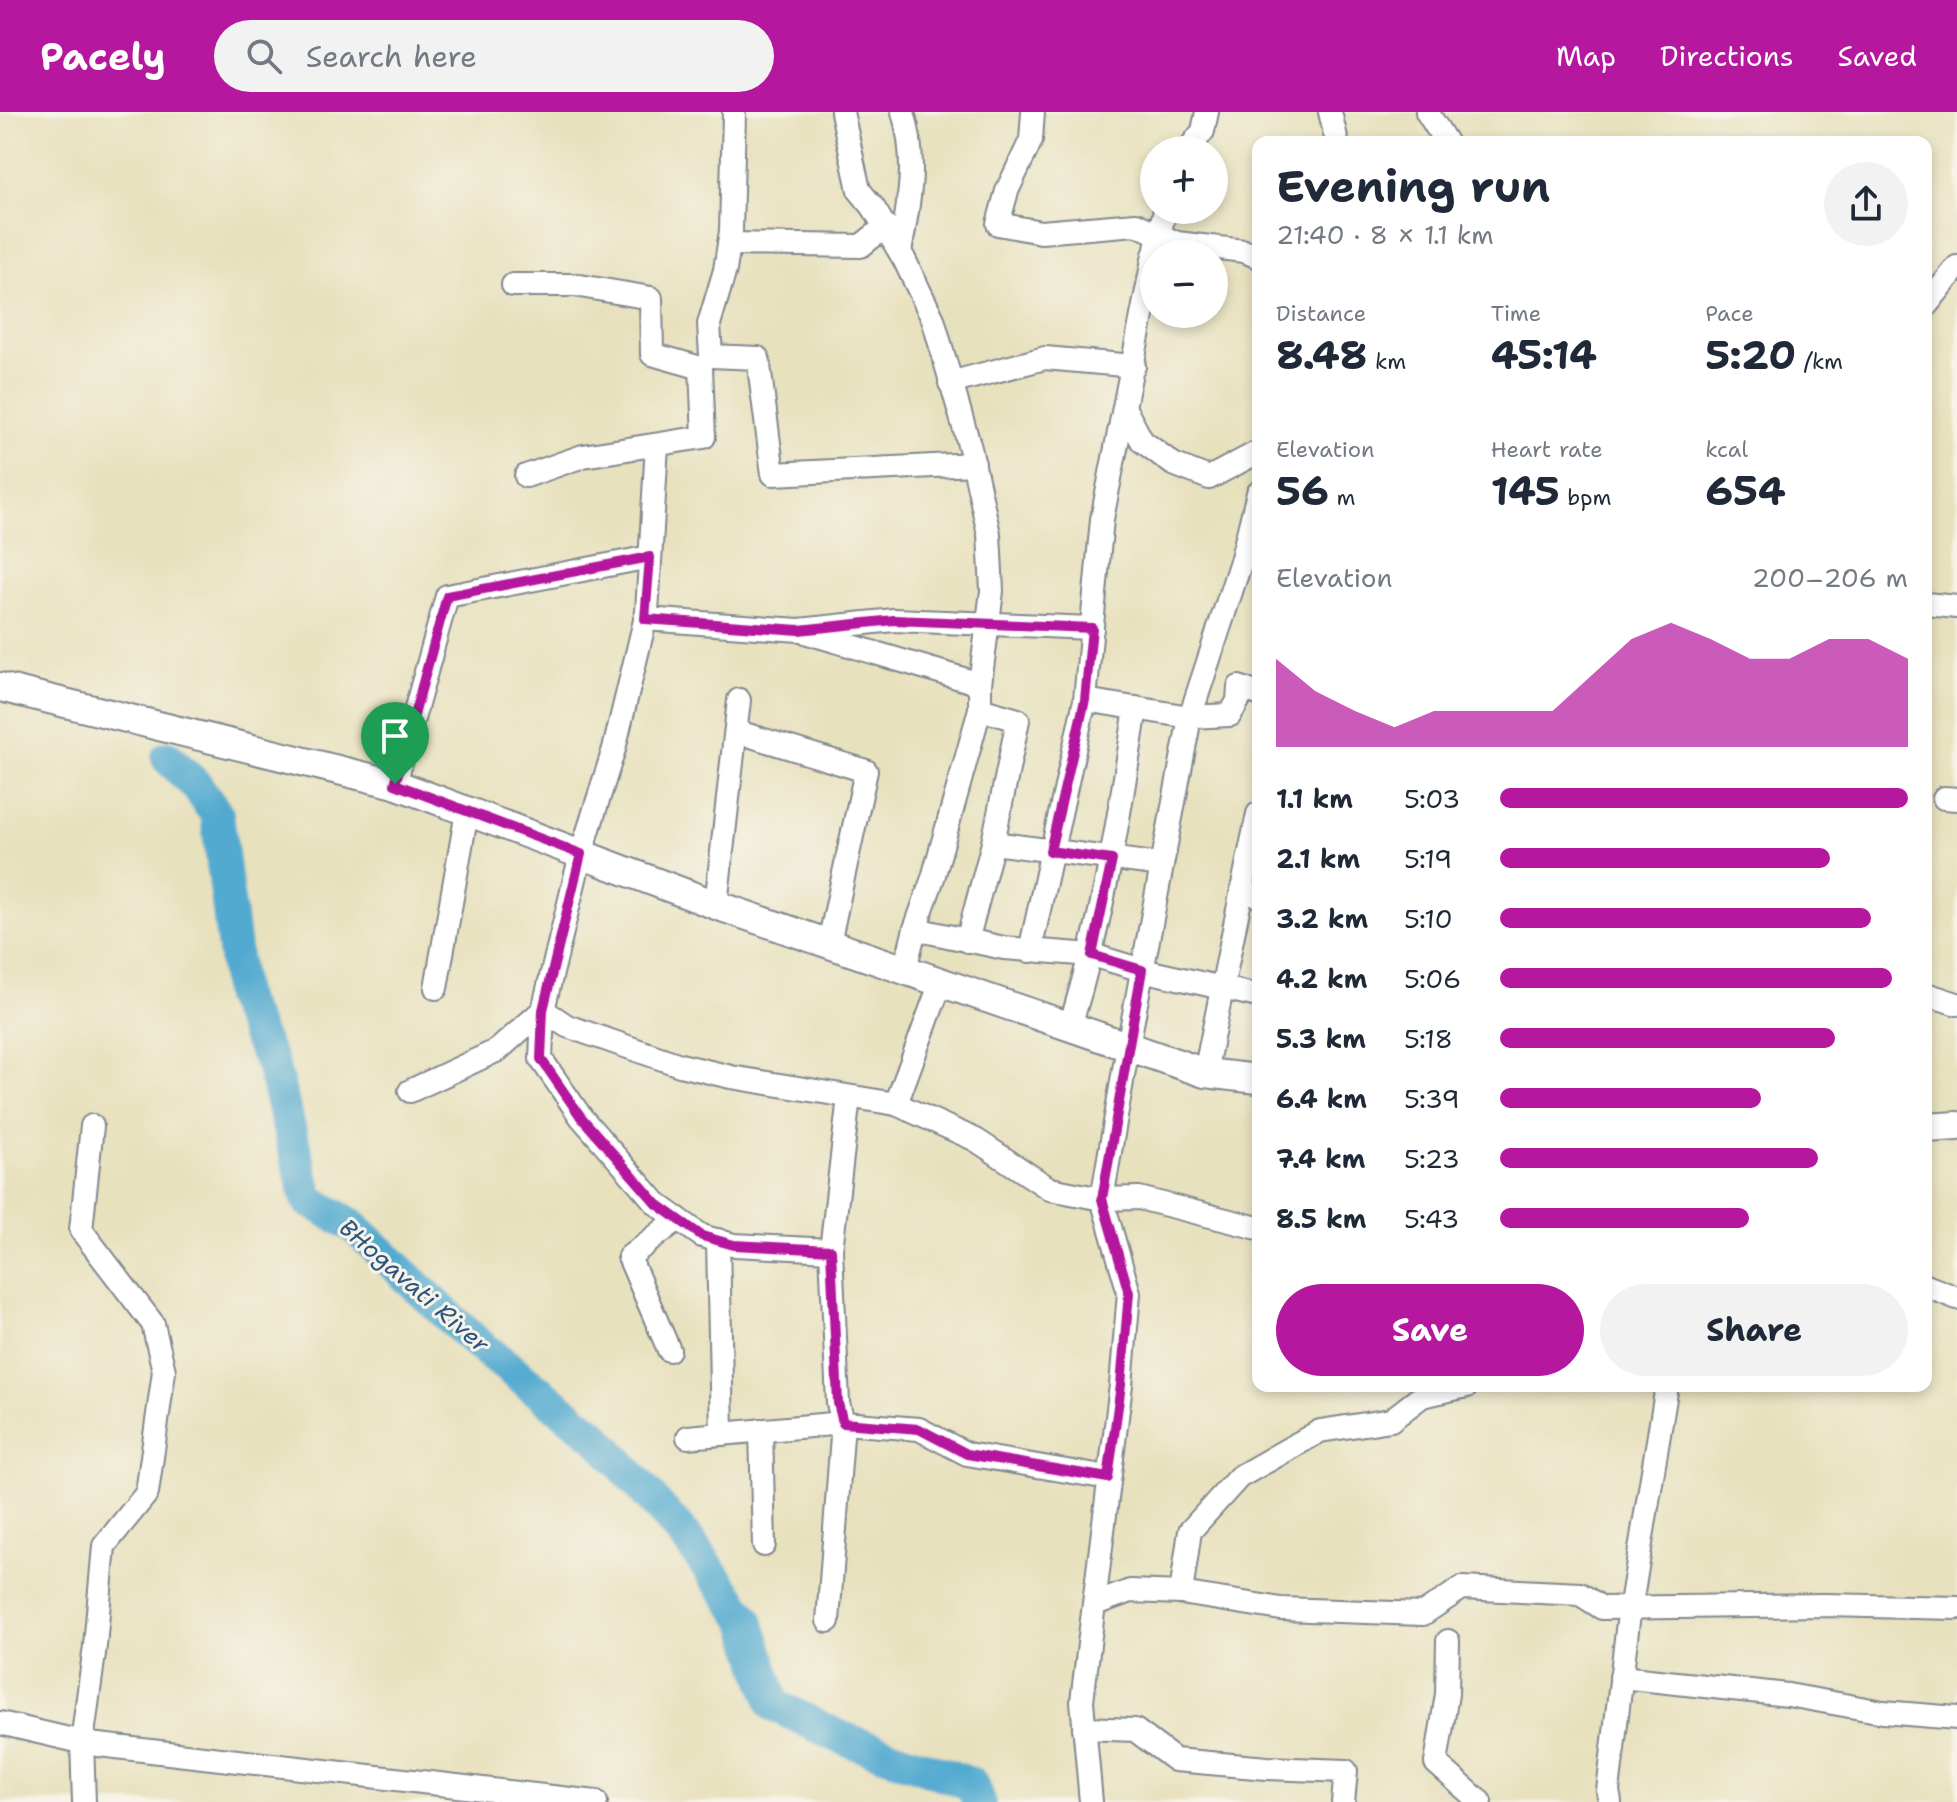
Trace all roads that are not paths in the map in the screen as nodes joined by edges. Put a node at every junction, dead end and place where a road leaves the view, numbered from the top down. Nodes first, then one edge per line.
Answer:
1 (842, 112) edge
2 (903, 112) edge
3 (1033, 112) edge
4 (1207, 112) edge
5 (1330, 112) edge
6 (1427, 112) edge
7 (734, 114) edge
8 (1199, 136) edge
9 (1336, 136) edge
10 (1442, 136) edge
11 (886, 226) junction
12 (1149, 240) edge
13 (729, 244) junction
14 (1228, 249) edge
15 (900, 252) junction
16 (1252, 254) edge
17 (1957, 267) edge
18 (513, 285) dead end
19 (1932, 298) edge
20 (1141, 328) edge
21 (1134, 366) junction
22 (950, 383) junction
23 (1125, 409) junction
24 (657, 445) junction
25 (1252, 455) edge
26 (974, 464) junction
27 (526, 476) dead end
28 (1252, 517) edge
29 (650, 557) junction
30 (1932, 605) edge
31 (1957, 607) edge
32 (645, 619) junction
33 (989, 622) junction
34 (1092, 628) junction
35 (799, 630) junction
36 (980, 684) junction
37 (0, 687) edge
38 (1252, 692) edge
39 (739, 700) dead end
40 (1085, 700) junction
41 (1136, 708) junction
42 (980, 709) junction
43 (1190, 717) junction
44 (738, 732) junction
45 (395, 784) junction
46 (467, 812) junction
47 (993, 843) junction
48 (1050, 851) junction
49 (581, 854) junction
50 (1112, 860) junction
51 (1162, 865) junction
52 (1250, 893) edge
53 (716, 905) junction
54 (915, 929) junction
55 (967, 941) junction
56 (829, 943) junction
57 (1030, 951) junction
58 (1092, 955) junction
59 (905, 969) junction
60 (1142, 970) junction
61 (941, 982) junction
62 (1222, 987) junction
63 (436, 988) dead end
64 (1252, 994) edge
65 (1932, 996) edge
66 (1957, 1004) edge
67 (543, 1010) junction
68 (1070, 1027) junction
69 (1128, 1046) junction
70 (1205, 1073) junction
71 (1252, 1078) edge
72 (410, 1091) dead end
73 (849, 1097) junction
74 (896, 1104) junction
75 (92, 1126) dead end
76 (1957, 1126) edge
77 (1932, 1128) edge
78 (1102, 1199) junction
79 (678, 1219) junction
80 (1252, 1226) edge
81 (718, 1240) junction
82 (831, 1250) junction
83 (1932, 1288) edge
84 (1957, 1298) edge
85 (669, 1350) dead end
86 (1440, 1392) edge
87 (1666, 1392) edge
88 (843, 1423) junction
89 (761, 1430) junction
90 (722, 1434) junction
91 (688, 1437) dead end
92 (1108, 1478) junction
93 (764, 1545) dead end
94 (1181, 1593) junction
95 (1095, 1604) junction
96 (1630, 1607) junction
97 (1957, 1608) edge
98 (828, 1621) dead end
99 (1448, 1641) dead end
100 (1621, 1677) junction
101 (1957, 1718) edge
102 (0, 1723) edge
103 (1084, 1728) junction
104 (82, 1742) junction
105 (84, 1802) edge
106 (596, 1802) edge
107 (1091, 1802) edge
108 (1343, 1802) edge
109 (1480, 1802) edge
110 (1610, 1802) edge

1 - 11 street
2 - 15 street
3 - 12 street
4 - 8 street
5 - 9 street
6 - 10 street
7 - 13 street
11 - 13 street
11 - 15 street
13 - 26 street
14 - 16 street
15 - 22 street
17 - 19 street
18 - 24 street
20 - 21 street
21 - 22 street
21 - 23 street
22 - 26 street
23 - 25 street
23 - 34 street
24 - 27 street
24 - 29 street
26 - 33 street
28 - 43 street
29 - 32 street
29 - 45 street
30 - 31 street
32 - 35 street
32 - 49 street
33 - 34 street
33 - 35 street
33 - 36 street
34 - 40 street
35 - 36 street
36 - 42 street
37 - 45 street
38 - 43 street
39 - 44 street
40 - 41 street
40 - 48 street
41 - 43 street
41 - 50 street
42 - 47 street
42 - 54 street
43 - 51 street
44 - 53 street
44 - 56 street
45 - 46 street
46 - 49 street
46 - 63 street
47 - 48 street
47 - 55 street
48 - 50 street
48 - 57 street
49 - 53 street
49 - 67 street
50 - 51 street
50 - 58 street
51 - 60 street
52 - 62 street
53 - 56 street
54 - 55 street
54 - 59 street
55 - 57 street
56 - 59 street
57 - 58 street
58 - 60 street
58 - 68 street
59 - 61 street
60 - 62 street
60 - 69 street
61 - 68 street
61 - 74 street
62 - 64 street
62 - 70 street
65 - 66 street
67 - 72 street
67 - 73 street
67 - 79 street
68 - 69 street
69 - 70 street
69 - 78 street
70 - 71 street
73 - 74 street
73 - 82 street
74 - 78 street
75 - 104 street
76 - 77 street
78 - 80 street
78 - 92 street
79 - 81 street
79 - 85 street
81 - 82 street
81 - 90 street
82 - 88 street
83 - 84 street
86 - 94 street
87 - 96 street
88 - 89 street
88 - 92 street
88 - 98 street
89 - 90 street
89 - 93 street
90 - 91 street
92 - 95 street
94 - 95 street
94 - 96 street
95 - 103 street
96 - 97 street
96 - 100 street
99 - 109 street
100 - 101 street
100 - 110 street
102 - 104 street
103 - 107 street
103 - 108 street
104 - 105 street
104 - 106 street

